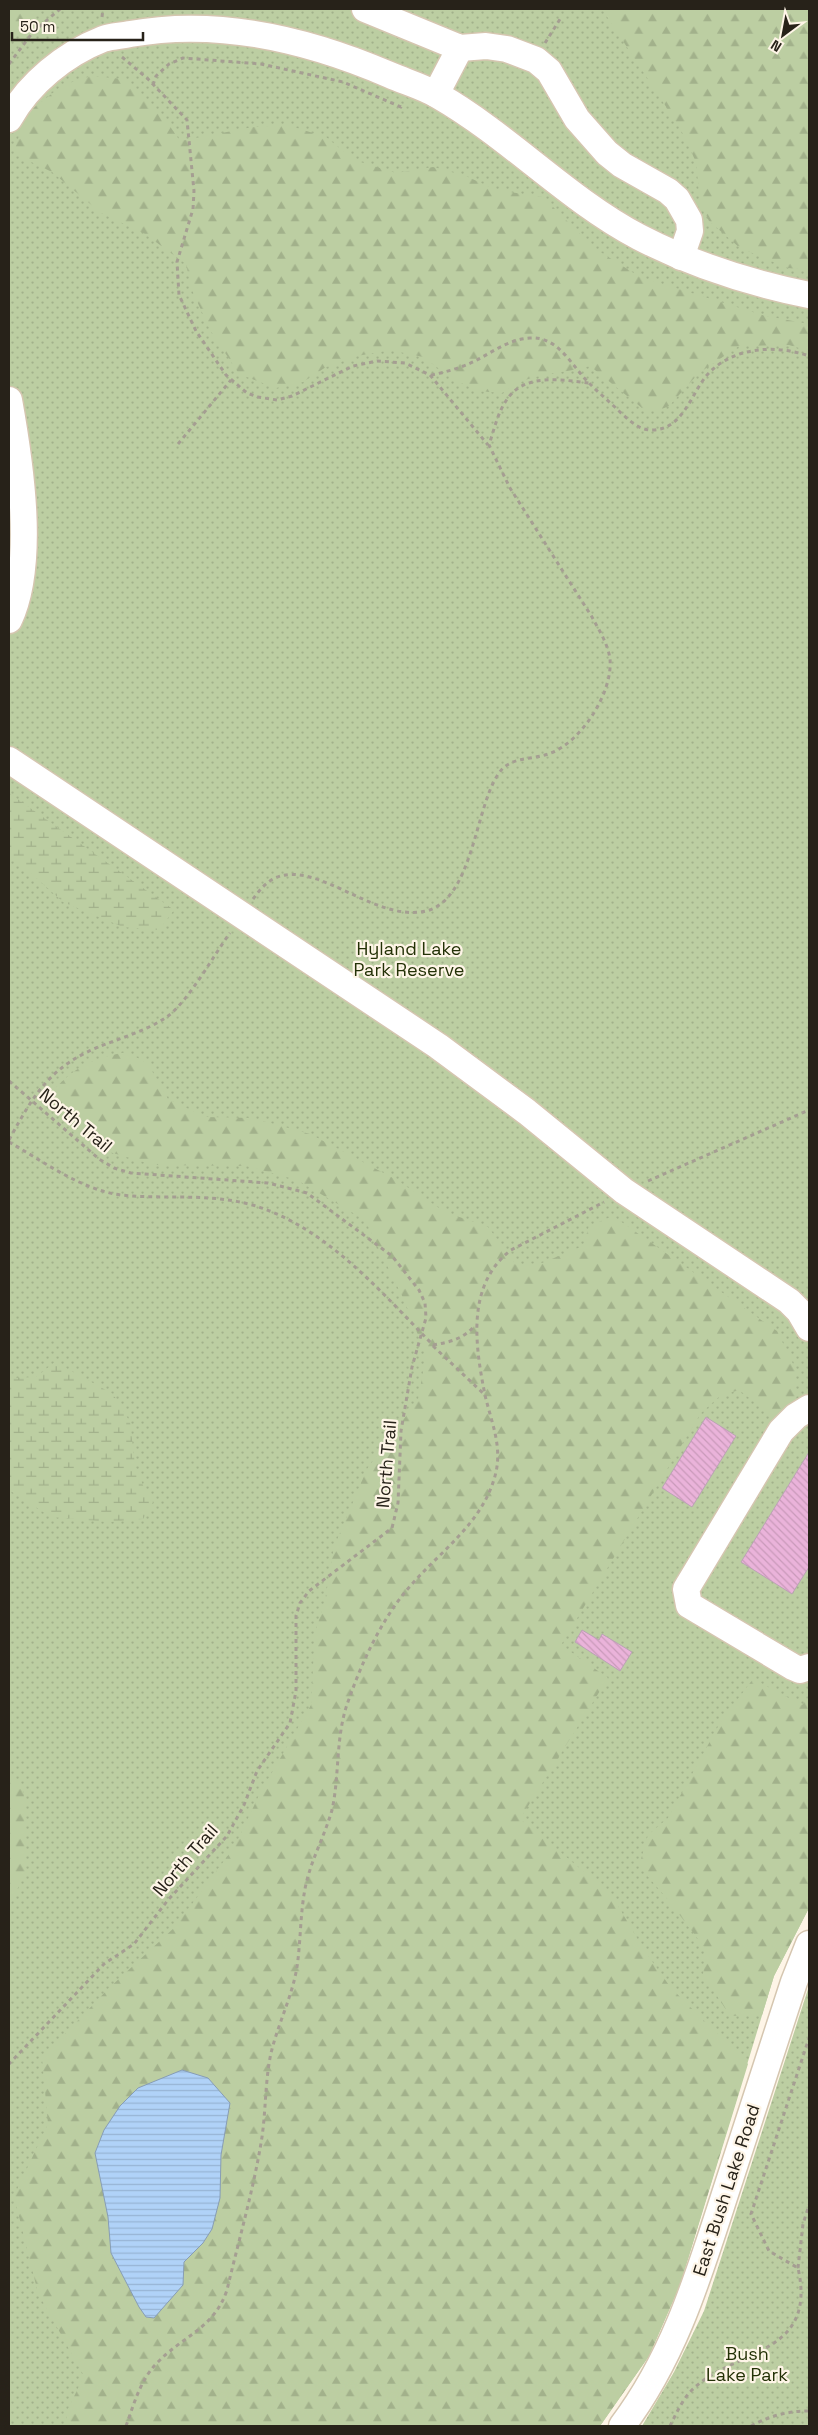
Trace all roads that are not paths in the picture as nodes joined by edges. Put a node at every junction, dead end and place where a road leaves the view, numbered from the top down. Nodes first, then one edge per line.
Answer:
1 (365, 9) edge
2 (197, 19) edge
3 (460, 48) junction
4 (436, 94) junction
5 (9, 119) edge
6 (681, 257) junction
7 (809, 295) edge
8 (9, 400) edge
9 (9, 620) edge
10 (9, 760) edge
11 (809, 1328) edge
12 (809, 1408) edge
13 (809, 1667) edge
14 (809, 1944) edge
15 (622, 2426) edge

1 - 3 street
2 - 4 street
2 - 5 street
3 - 4 street
3 - 6 street
4 - 6 street
6 - 7 street
8 - 9 street
10 - 11 street
12 - 13 street
14 - 15 street, East Bush Lake Road

